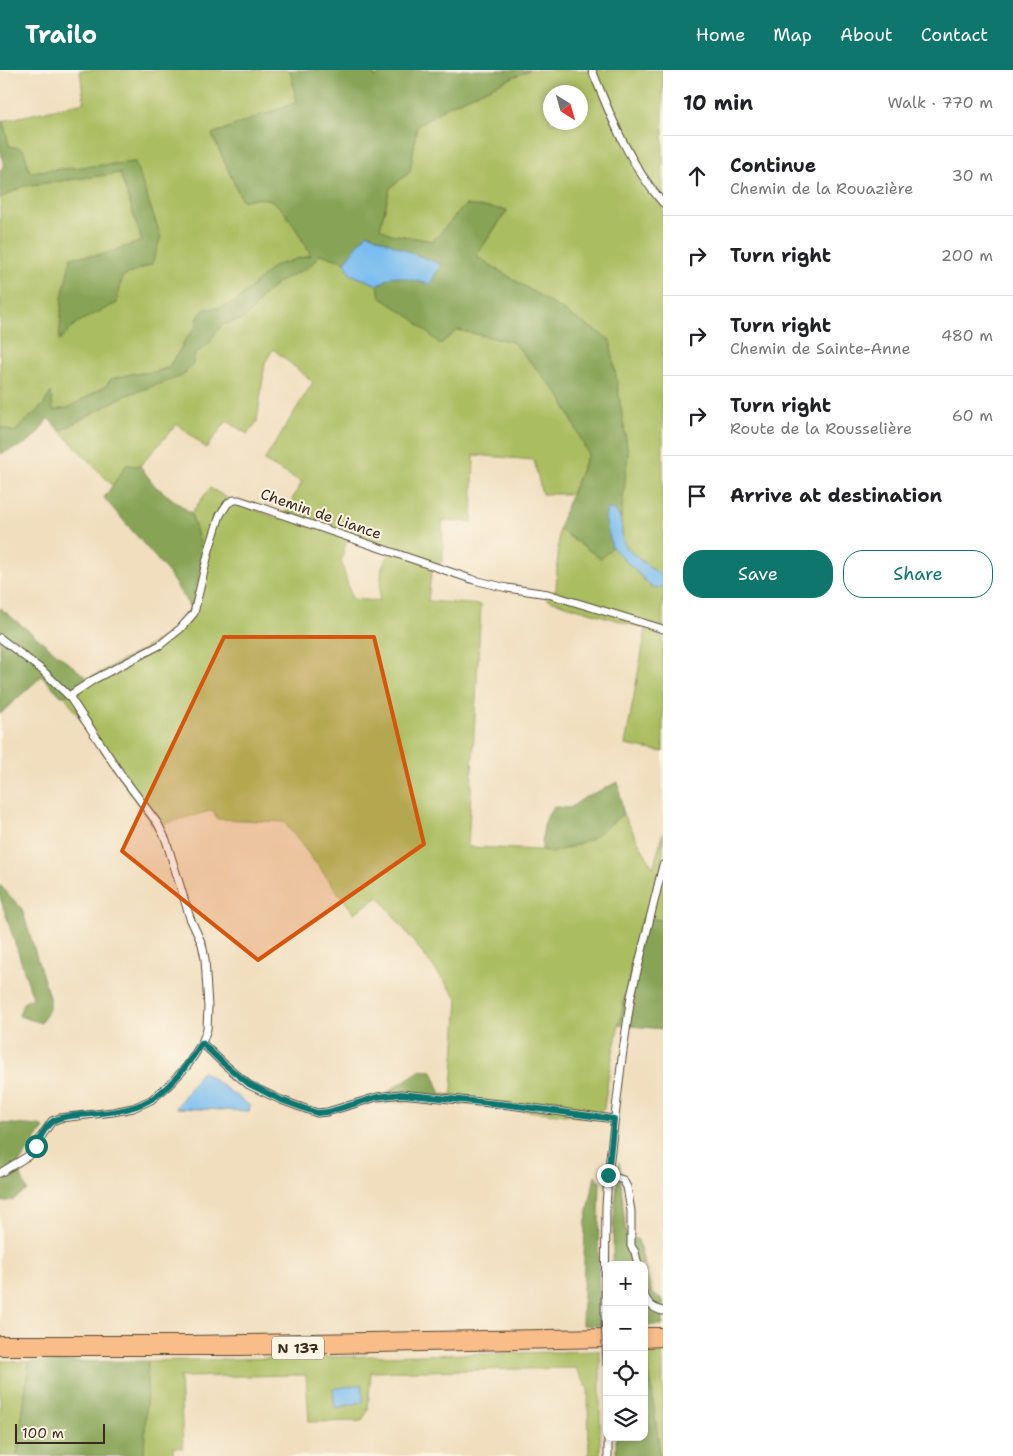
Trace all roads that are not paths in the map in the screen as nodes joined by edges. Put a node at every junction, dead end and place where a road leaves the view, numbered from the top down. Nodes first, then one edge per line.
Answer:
1 (592, 70) edge
2 (663, 203) edge
3 (663, 629) edge
4 (0, 638) edge
5 (69, 696) junction
6 (663, 866) edge
7 (202, 1043) junction
8 (614, 1119) junction
9 (0, 1173) edge
10 (608, 1175) junction
11 (637, 1261) edge
12 (648, 1303) edge
13 (663, 1311) edge
14 (648, 1333) edge
15 (663, 1333) edge
16 (603, 1334) edge
17 (0, 1341) edge
18 (663, 1341) edge
19 (603, 1342) edge
20 (648, 1342) edge
21 (0, 1350) edge
22 (607, 1351) edge
23 (608, 1441) edge
24 (608, 1456) edge

1 - 2 street
3 - 5 street, Chemin de Liance
4 - 5 street
5 - 7 street
6 - 8 street
7 - 8 street
7 - 9 street
8 - 10 street
10 - 11 street
10 - 22 street, bridge
12 - 13 street
14 - 15 highway
16 - 17 highway, N 137
18 - 20 highway
19 - 21 highway, N 137
23 - 24 street

